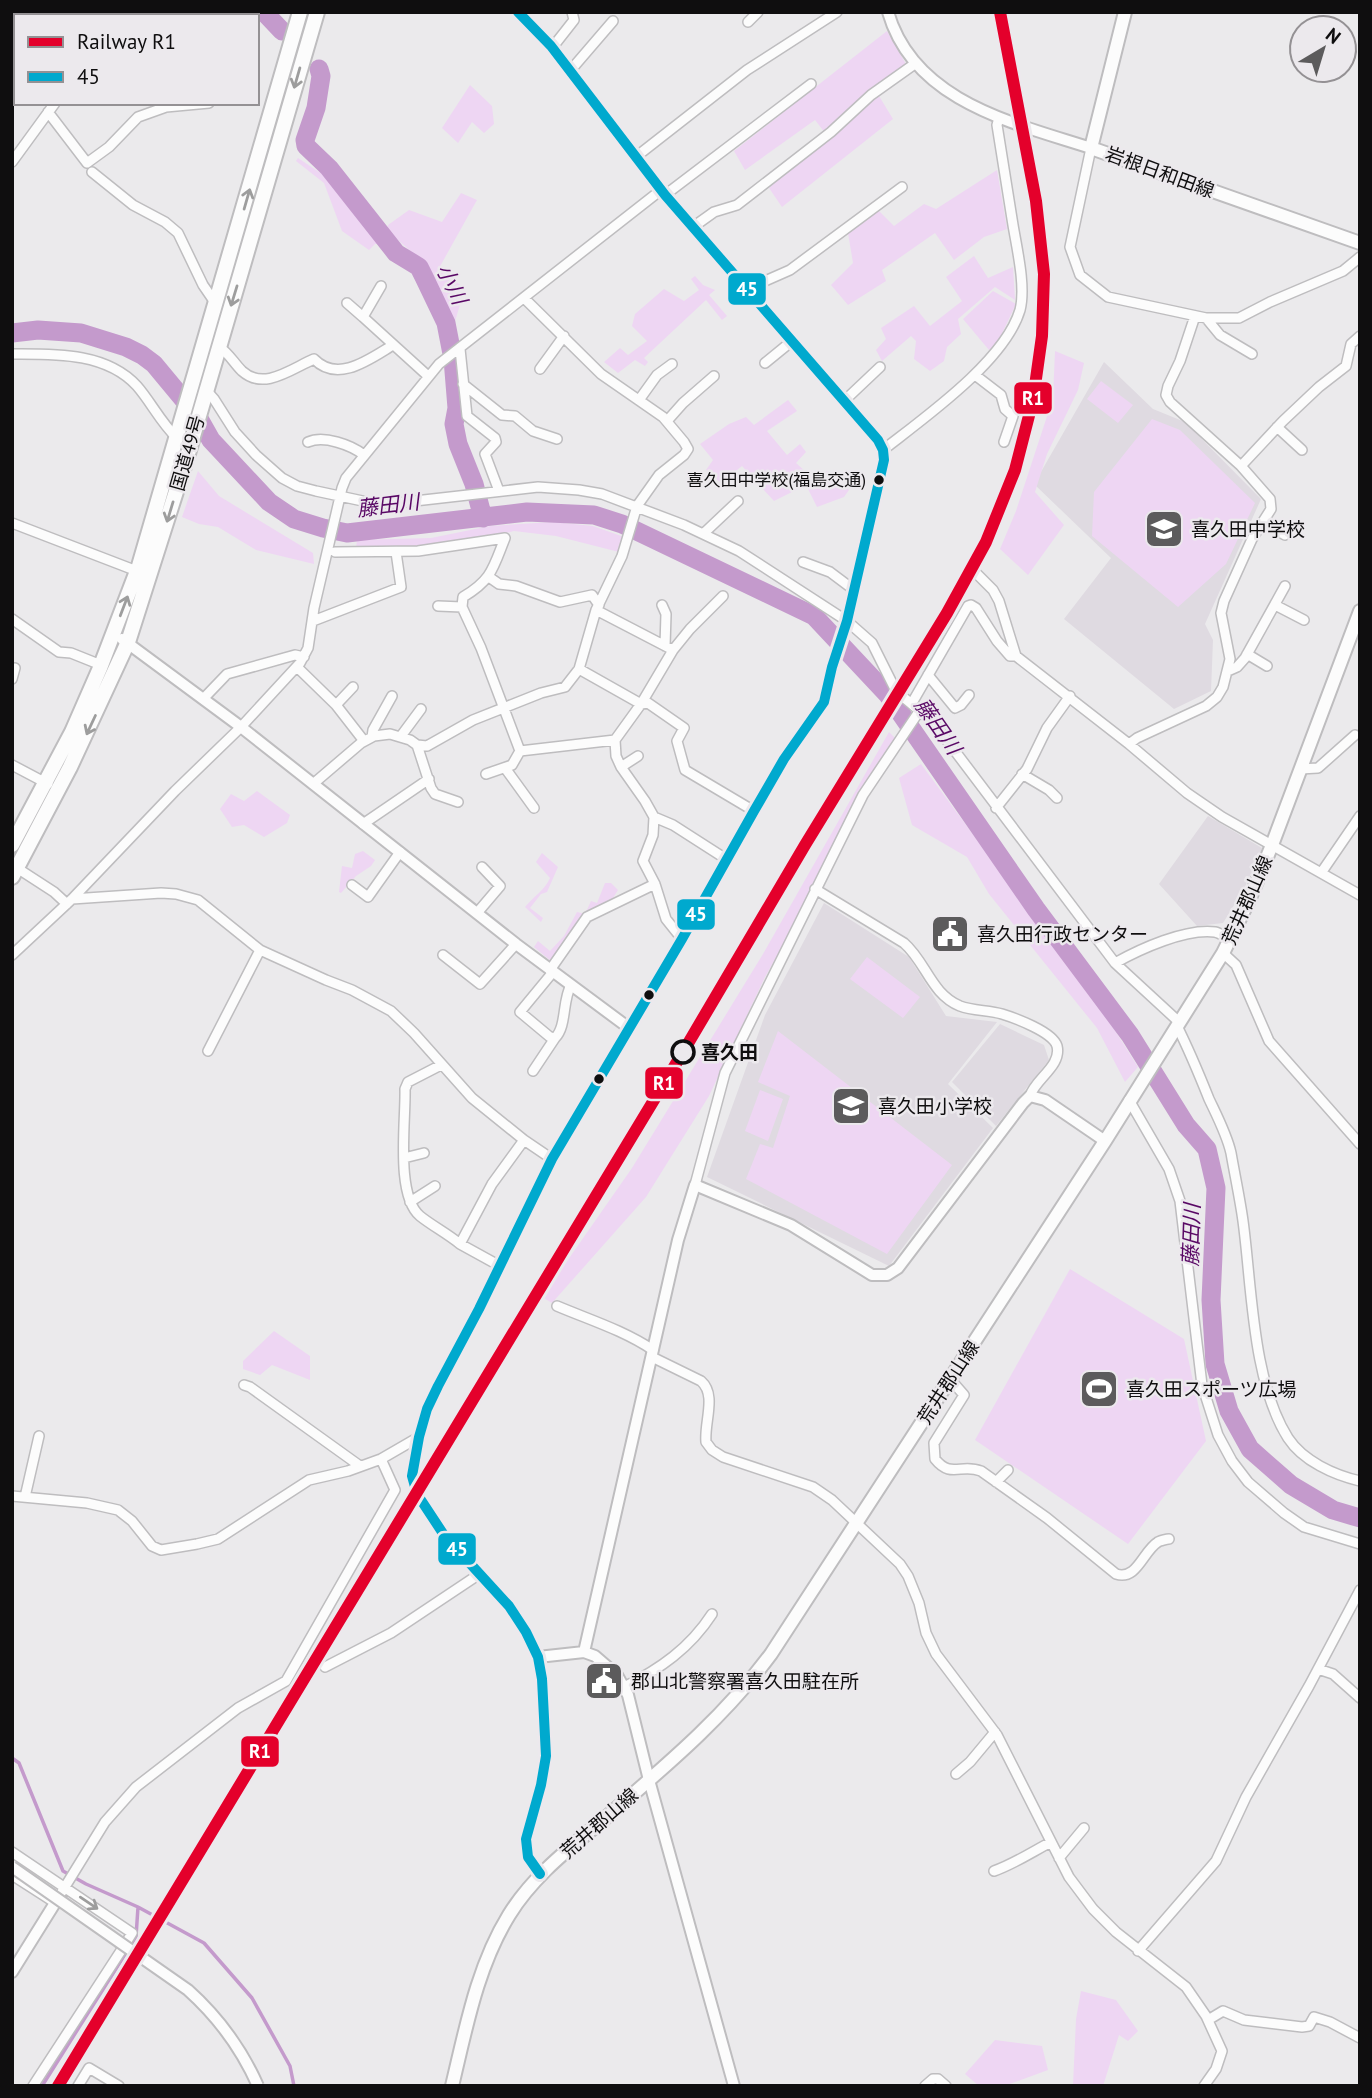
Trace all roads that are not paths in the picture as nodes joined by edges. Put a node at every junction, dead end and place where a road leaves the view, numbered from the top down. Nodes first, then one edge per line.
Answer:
1 (300, 12) edge
2 (317, 12) edge
3 (518, 12) edge
4 (572, 12) edge
5 (758, 12) edge
6 (837, 12) edge
7 (888, 12) edge
8 (1125, 12) edge
9 (613, 21) dead end
10 (748, 22) dead end
11 (552, 48) junction
12 (916, 63) junction
13 (570, 71) junction
14 (811, 84) dead end
15 (188, 105) edge
16 (51, 107) edge
17 (1003, 119) junction
18 (1091, 148) junction
19 (637, 156) junction
20 (12, 162) edge
21 (92, 172) dead end
22 (902, 187) dead end
23 (663, 193) junction
24 (693, 227) junction
25 (1360, 243) edge
26 (1360, 257) edge
27 (381, 286) dead end
28 (750, 293) junction
29 (525, 299) junction
30 (347, 303) dead end
31 (216, 304) junction
32 (363, 317) junction
33 (1200, 317) junction
34 (564, 336) junction
35 (1360, 336) edge
36 (792, 341) junction
37 (393, 345) junction
38 (218, 346) junction
39 (455, 353) junction
40 (12, 354) edge
41 (1252, 354) dead end
42 (765, 363) dead end
43 (672, 364) dead end
44 (880, 368) dead end
45 (540, 369) dead end
46 (975, 375) junction
47 (429, 376) junction
48 (714, 376) dead end
49 (463, 384) junction
50 (205, 392) junction
51 (639, 400) junction
52 (844, 401) junction
53 (667, 421) junction
54 (1277, 427) junction
55 (178, 436) junction
56 (557, 439) dead end
57 (308, 442) dead end
58 (1004, 442) dead end
59 (883, 450) junction
60 (1302, 450) dead end
61 (364, 456) junction
62 (1241, 466) junction
63 (499, 491) junction
64 (341, 495) junction
65 (738, 501) dead end
66 (638, 506) junction
67 (1263, 523) junction
68 (14, 527) edge
69 (703, 534) junction
70 (1285, 535) dead end
71 (332, 552) junction
72 (397, 552) junction
73 (803, 562) dead end
74 (137, 571) junction
75 (976, 573) dead end
76 (489, 577) junction
77 (1285, 586) dead end
78 (854, 590) junction
79 (723, 596) dead end
80 (1275, 605) junction
81 (662, 606) dead end
82 (438, 607) dead end
83 (462, 607) junction
84 (597, 607) junction
85 (1360, 611) edge
86 (12, 619) edge
87 (1304, 620) dead end
88 (313, 621) junction
89 (846, 621) junction
90 (113, 634) junction
91 (128, 642) junction
92 (669, 648) junction
93 (1247, 654) junction
94 (1016, 656) junction
95 (304, 657) junction
96 (101, 665) junction
97 (1267, 666) dead end
98 (297, 667) junction
99 (15, 668) dead end
100 (579, 668) junction
101 (1228, 671) junction
102 (928, 675) junction
103 (12, 679) edge
104 (353, 687) dead end
105 (969, 695) dead end
106 (392, 696) dead end
107 (1070, 696) junction
108 (203, 699) junction
109 (912, 703) junction
110 (641, 704) junction
111 (336, 705) junction
112 (503, 708) junction
113 (421, 709) dead end
114 (920, 710) junction
115 (241, 727) junction
116 (1355, 735) dead end
117 (401, 736) junction
118 (368, 739) junction
119 (615, 740) junction
120 (1129, 744) junction
121 (417, 745) junction
122 (520, 751) junction
123 (638, 756) dead end
124 (12, 765) edge
125 (621, 767) junction
126 (505, 768) junction
127 (1300, 769) junction
128 (486, 774) dead end
129 (1023, 774) junction
130 (429, 779) junction
131 (313, 784) junction
132 (53, 786) junction
133 (1057, 798) dead end
134 (458, 802) dead end
135 (534, 808) dead end
136 (996, 808) junction
137 (754, 810) junction
138 (1360, 816) edge
139 (653, 817) junction
140 (363, 824) junction
141 (12, 845) edge
142 (1272, 845) junction
143 (400, 852) junction
144 (726, 859) junction
145 (482, 867) dead end
146 (15, 873) edge
147 (1321, 873) junction
148 (655, 884) junction
149 (352, 886) dead end
150 (815, 888) junction
151 (1360, 895) edge
152 (69, 902) junction
153 (477, 913) junction
154 (682, 939) junction
155 (1230, 939) junction
156 (516, 944) junction
157 (260, 950) junction
158 (14, 952) edge
159 (1223, 953) junction
160 (443, 955) dead end
161 (1115, 963) junction
162 (551, 971) junction
163 (570, 985) junction
164 (629, 1028) junction
165 (1176, 1028) junction
166 (555, 1038) junction
167 (208, 1051) dead end
168 (441, 1065) junction
169 (533, 1071) dead end
170 (1132, 1095) junction
171 (1030, 1096) junction
172 (524, 1140) junction
173 (1105, 1141) junction
174 (1360, 1144) edge
175 (424, 1153) dead end
176 (404, 1158) junction
177 (552, 1159) junction
178 (695, 1185) junction
179 (435, 1186) dead end
180 (410, 1202) junction
181 (460, 1244) junction
182 (500, 1266) junction
183 (557, 1306) dead end
184 (652, 1354) junction
185 (950, 1379) junction
186 (244, 1385) dead end
187 (39, 1436) dead end
188 (419, 1437) junction
189 (382, 1459) junction
190 (360, 1466) junction
191 (1008, 1470) dead end
192 (1360, 1481) edge
193 (996, 1482) junction
194 (12, 1496) edge
195 (26, 1497) junction
196 (856, 1524) junction
197 (1169, 1539) dead end
198 (1360, 1544) edge
199 (481, 1573) junction
200 (1360, 1590) edge
201 (712, 1615) dead end
202 (584, 1652) junction
203 (538, 1657) junction
204 (325, 1667) dead end
205 (1318, 1669) junction
206 (624, 1687) junction
207 (1360, 1698) edge
208 (995, 1732) junction
209 (956, 1774) dead end
210 (649, 1780) junction
211 (1084, 1828) dead end
212 (1051, 1842) junction
213 (12, 1852) edge
214 (1059, 1858) junction
215 (12, 1867) edge
216 (994, 1871) dead end
217 (540, 1874) junction
218 (12, 1875) edge
219 (65, 1887) junction
220 (55, 1903) junction
221 (124, 1946) junction
222 (1138, 1951) junction
223 (12, 1972) edge
224 (1208, 2020) junction
225 (1360, 2038) edge
226 (1206, 2085) edge
227 (33, 2086) edge
228 (78, 2086) edge
229 (119, 2086) edge
230 (258, 2086) edge
231 (452, 2086) edge
232 (734, 2086) edge
233 (925, 2086) edge
234 (946, 2086) edge

31 -> 1 highway, 国道49号
2 -> 38 highway, 国道49号
3 - 11 street
4 - 11 street
5 - 10 street
6 - 19 street
7 - 12 street
8 - 18 main road, 岩根日和田線
9 - 13 street
11 - 13 street
12 - 17 street
12 - 24 street
13 - 19 street
14 - 23 street
15 - 16 street
16 - 20 street
17 - 18 street
17 - 46 street
18 - 25 main road, 岩根日和田線
18 - 33 street
19 - 23 street
21 - 31 street
22 - 28 street
23 - 24 street
23 - 29 street
24 - 28 street
26 - 33 street
27 - 32 street
28 - 36 street
29 - 34 street
29 - 39 street
30 - 32 street
31 - 55 highway, 国道49号
32 - 37 street
33 - 41 street
33 - 62 street
34 - 45 street
34 - 51 street
35 - 54 street
36 - 42 street
36 - 52 street
37 - 38 street
37 - 47 street
38 - 50 highway, 国道49号
39 - 47 street
39 - 49 street
40 - 55 street
43 - 51 street
44 - 52 street
46 - 58 street
46 - 59 street
47 - 61 street
48 - 53 street
49 - 56 street
49 - 63 street
50 - 64 street
50 -> 91 highway, 国道49号
51 - 53 street
52 - 59 street
53 - 66 street
54 - 60 street
54 - 62 street
55 - 74 highway, 国道49号
57 - 61 street
59 - 78 street
61 - 64 street
62 - 67 street
63 - 64 street
63 - 66 street
64 - 71 street
65 - 69 street
66 - 69 street
66 - 84 street
67 - 70 street
67 - 101 street
68 - 74 street
69 - 89 street
71 - 72 street
71 - 88 street
72 - 76 street
72 - 88 street
73 - 78 street
90 -> 74 highway, 国道49号
75 - 94 street
76 - 83 street
76 - 84 street
77 - 80 street
78 - 89 street
79 - 92 street
80 - 87 street
80 - 93 street
81 - 92 street
82 - 83 street
83 - 112 street
84 - 92 street
84 - 100 street
85 - 127 main road, 荒井郡山線
86 - 96 street
88 - 95 street
89 - 109 street
89 - 137 street
90 - 91 street
90 - 96 highway, 国道49号
91 - 108 street
91 -> 132 highway, 国道49号
92 - 110 street
93 - 97 street
93 - 101 street
94 - 102 street
94 - 107 street
95 - 98 street
95 - 108 street
96 - 132 highway, 国道49号
98 - 111 street
98 - 115 street
99 - 103 street
100 - 110 street
100 - 112 street
101 - 120 street
102 - 105 street
102 - 109 street
104 - 111 street
106 - 118 street
107 - 120 street
107 - 129 street
108 - 115 street
109 - 114 street
110 - 119 street
110 - 137 street
111 - 118 street
112 - 121 street
112 - 122 street
113 - 117 street
114 - 136 street
114 - 150 street
115 - 131 street
115 - 152 street
116 - 127 street
117 - 118 street
117 - 121 street
118 - 131 street
119 - 122 street
119 - 125 street
120 - 142 street
121 - 130 street
122 - 126 street
123 - 125 street
124 - 132 street
125 - 139 street
126 - 128 street
126 - 135 street
127 - 142 main road, 荒井郡山線
129 - 133 street
129 - 136 street
130 - 134 street
130 - 140 street
131 - 140 street
132 - 141 highway, 国道49号
132 - 146 highway, 国道49号
136 - 161 street
137 - 144 street
138 - 147 street
139 - 144 street
139 - 148 street
140 - 143 street
142 - 147 street
142 - 155 main road, 荒井郡山線
143 - 149 street
143 - 153 street
144 - 154 street
145 - 153 street
146 - 152 street
147 - 151 street
148 - 154 street
148 - 162 street
150 - 171 street
150 - 178 street
152 - 157 street
152 - 158 street
153 - 156 street
154 - 164 street
155 - 159 main road, 荒井郡山線
155 - 161 street
156 - 160 street
156 - 162 street
157 - 167 street
157 - 168 street
159 - 165 main road, 荒井郡山線
159 - 174 street
161 - 165 street
162 - 163 street
162 - 166 street
163 - 164 street
163 - 166 street
164 - 177 street
165 - 170 main road, 荒井郡山線
165 - 192 street
166 - 169 street
168 - 172 street
168 - 176 street
170 - 173 main road, 荒井郡山線
170 - 198 street
171 - 173 street
171 - 178 street
172 - 177 street
172 - 181 street
173 - 185 main road, 荒井郡山線
175 - 176 street
176 - 180 street
177 - 182 street
178 - 184 street
179 - 180 street
180 - 181 street
181 - 182 street
182 - 188 street
183 - 184 street
184 - 196 street
184 - 202 street
185 - 193 street
185 - 196 main road, 荒井郡山線
186 - 190 street
187 - 195 street
188 - 189 street
188 - 199 street
189 - 190 street
189 - 219 street
190 - 195 street
191 - 193 street
193 - 197 street
194 - 195 street
196 - 208 street
196 - 210 main road, 荒井郡山線
199 - 203 street
199 - 204 street
200 - 205 street
201 - 206 street
202 - 203 street
202 - 206 street
203 - 217 street
205 - 207 street
205 - 222 street
206 - 210 street
208 - 209 street
208 - 212 street
210 - 217 main road, 荒井郡山線
210 - 232 street
211 - 214 street
212 - 214 street
212 - 216 street
213 - 219 street
214 - 222 street
215 - 230 street, bridge
217 - 231 main road, 荒井郡山線
218 - 220 street
219 - 220 street
219 -> 221 street
220 - 221 street
220 - 223 street
221 - 227 street
222 - 224 street
224 - 225 street
224 - 226 street
228 - 229 street
233 - 234 street

